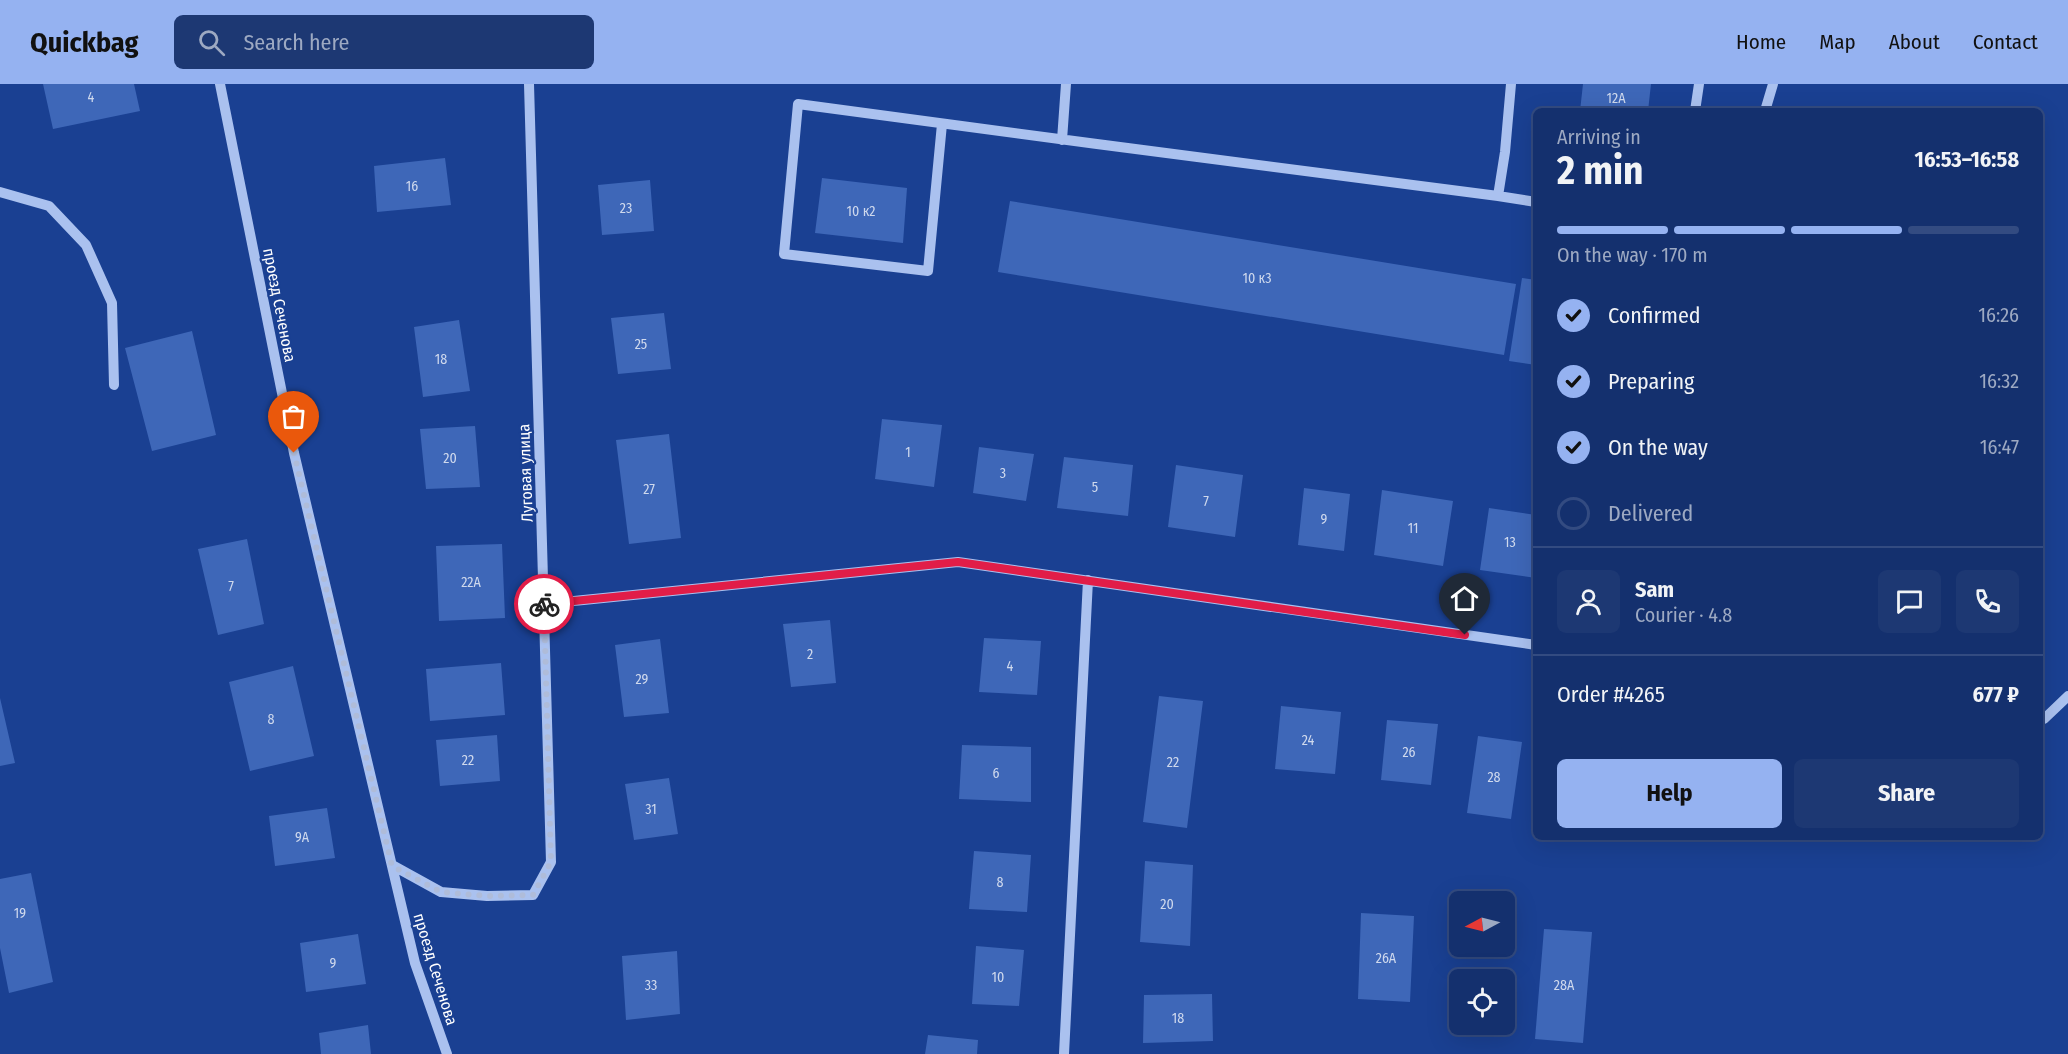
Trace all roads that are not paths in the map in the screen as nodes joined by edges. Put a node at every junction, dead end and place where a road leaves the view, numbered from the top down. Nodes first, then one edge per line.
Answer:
1 (220, 84) edge
2 (530, 84) edge
3 (1066, 84) edge
4 (1511, 84) edge
5 (1699, 84) edge
6 (1773, 84) edge
7 (1695, 108) edge
8 (1766, 108) edge
9 (942, 124) junction
10 (1062, 140) junction
11 (0, 192) edge
12 (1498, 196) junction
13 (1533, 202) edge
14 (114, 385) dead end
15 (1088, 580) junction
16 (544, 604) junction
17 (1533, 645) edge
18 (2068, 696) edge
19 (2043, 719) edge
20 (392, 866) junction
21 (447, 1054) edge
22 (1064, 1054) edge

1 - 20 street, проезд Сеченова
2 - 16 street, Луговая улица
3 - 10 street
4 - 12 street
5 - 7 street
6 - 8 street
9 - 9 street
9 - 10 street
10 - 12 street
11 - 14 street
12 - 13 street
15 - 16 street
15 - 17 street
15 - 22 street
16 - 20 street, Луговая улица
18 - 19 street
20 - 21 street, проезд Сеченова

